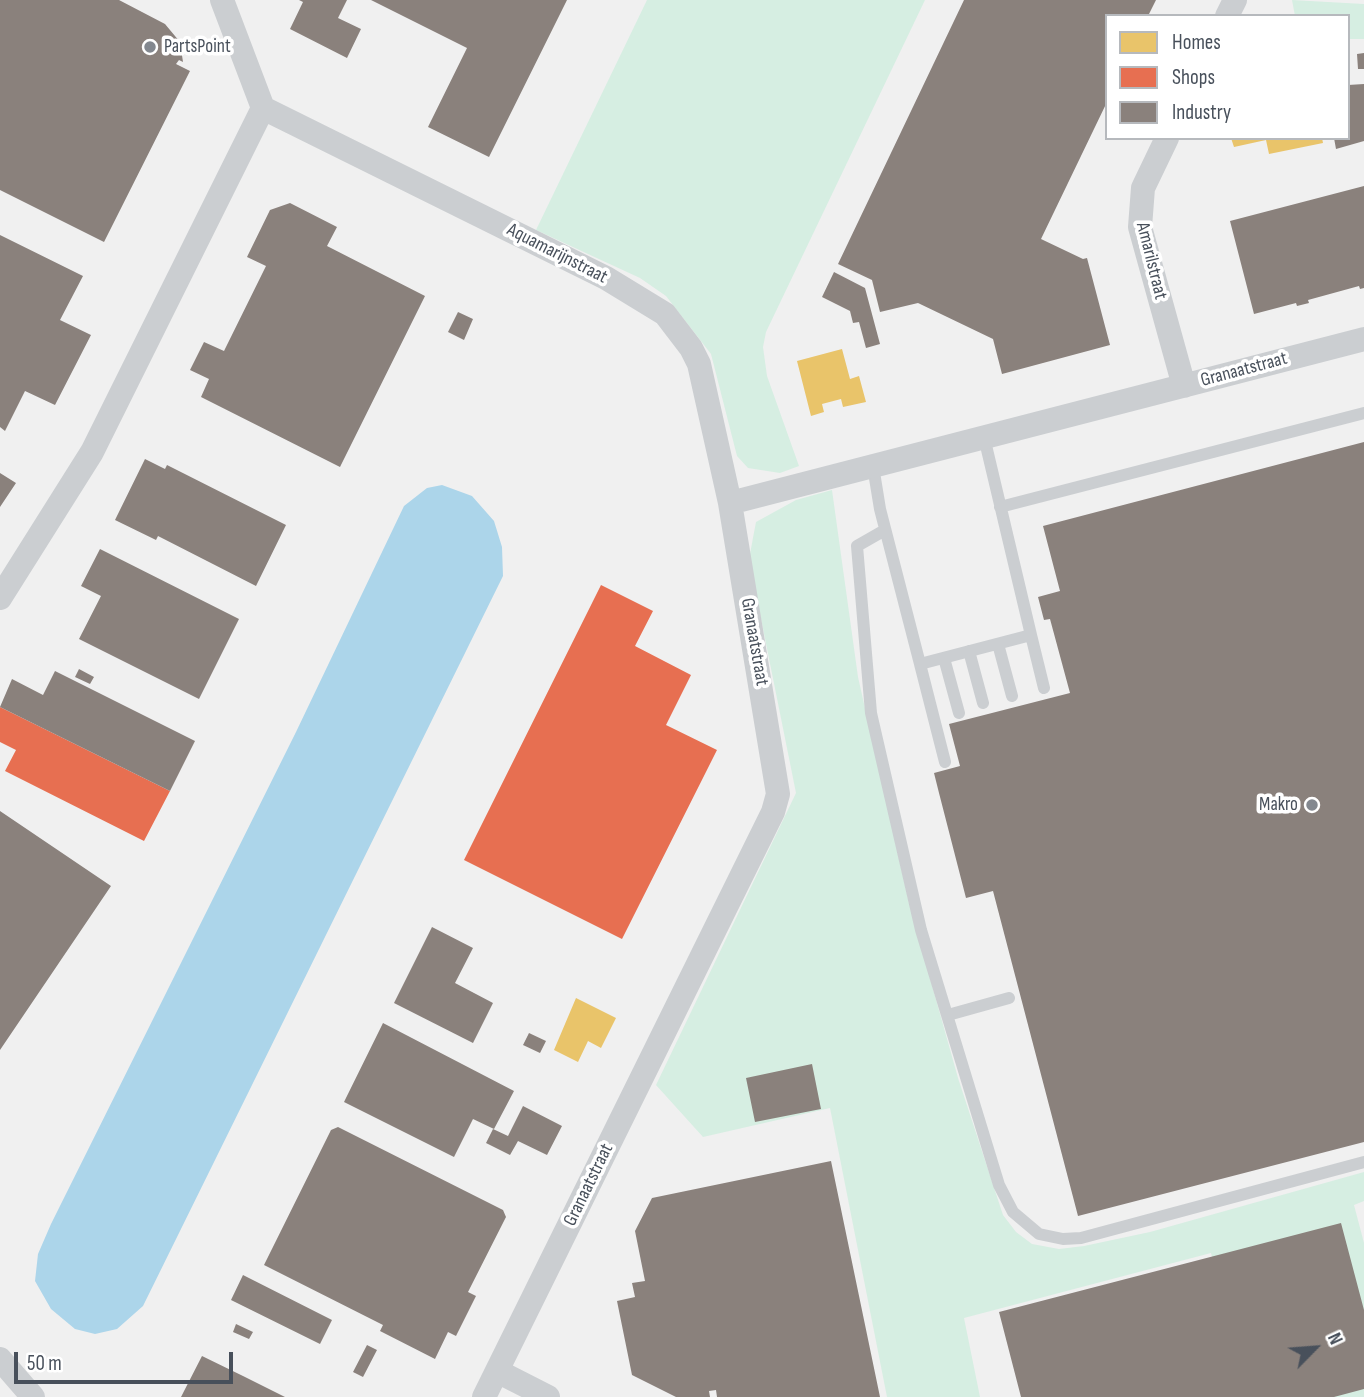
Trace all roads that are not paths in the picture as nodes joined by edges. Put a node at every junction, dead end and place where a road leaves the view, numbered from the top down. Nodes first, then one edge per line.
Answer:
1 (222, 0) edge
2 (263, 108) junction
3 (1166, 140) edge
4 (1364, 339) edge
5 (1184, 386) junction
6 (1364, 413) edge
7 (984, 438) junction
8 (873, 466) junction
9 (730, 503) junction
10 (1000, 507) junction
11 (885, 530) junction
12 (0, 598) edge
13 (1031, 635) junction
14 (998, 644) junction
15 (969, 652) junction
16 (944, 658) junction
17 (920, 664) junction
18 (1044, 688) dead end
19 (1012, 696) dead end
20 (983, 703) dead end
21 (958, 713) dead end
22 (945, 762) dead end
23 (1009, 998) dead end
24 (948, 1015) junction
25 (1364, 1162) edge
26 (0, 1359) edge
27 (497, 1371) junction
28 (33, 1397) edge
29 (484, 1397) edge
30 (548, 1397) edge

1 - 2 street
2 - 9 street, Aquamarijnstraat
2 - 12 street
3 - 5 street, Amarilstraat
4 - 5 street, Granaatstraat
5 - 7 street, Granaatstraat
6 - 10 lane
7 - 8 street, Granaatstraat
7 - 10 lane
8 - 9 street, Granaatstraat
8 - 11 lane
9 - 27 street, Granaatstraat
10 - 13 lane
11 - 17 lane
11 - 24 lane
13 - 14 lane
13 - 18 lane
14 - 15 lane
14 - 19 lane
15 - 16 lane
15 - 20 lane
16 - 17 lane
16 - 21 lane
17 - 22 lane
23 - 24 lane
24 - 25 lane
26 - 28 street
27 - 29 street, Granaatstraat
27 - 30 street

